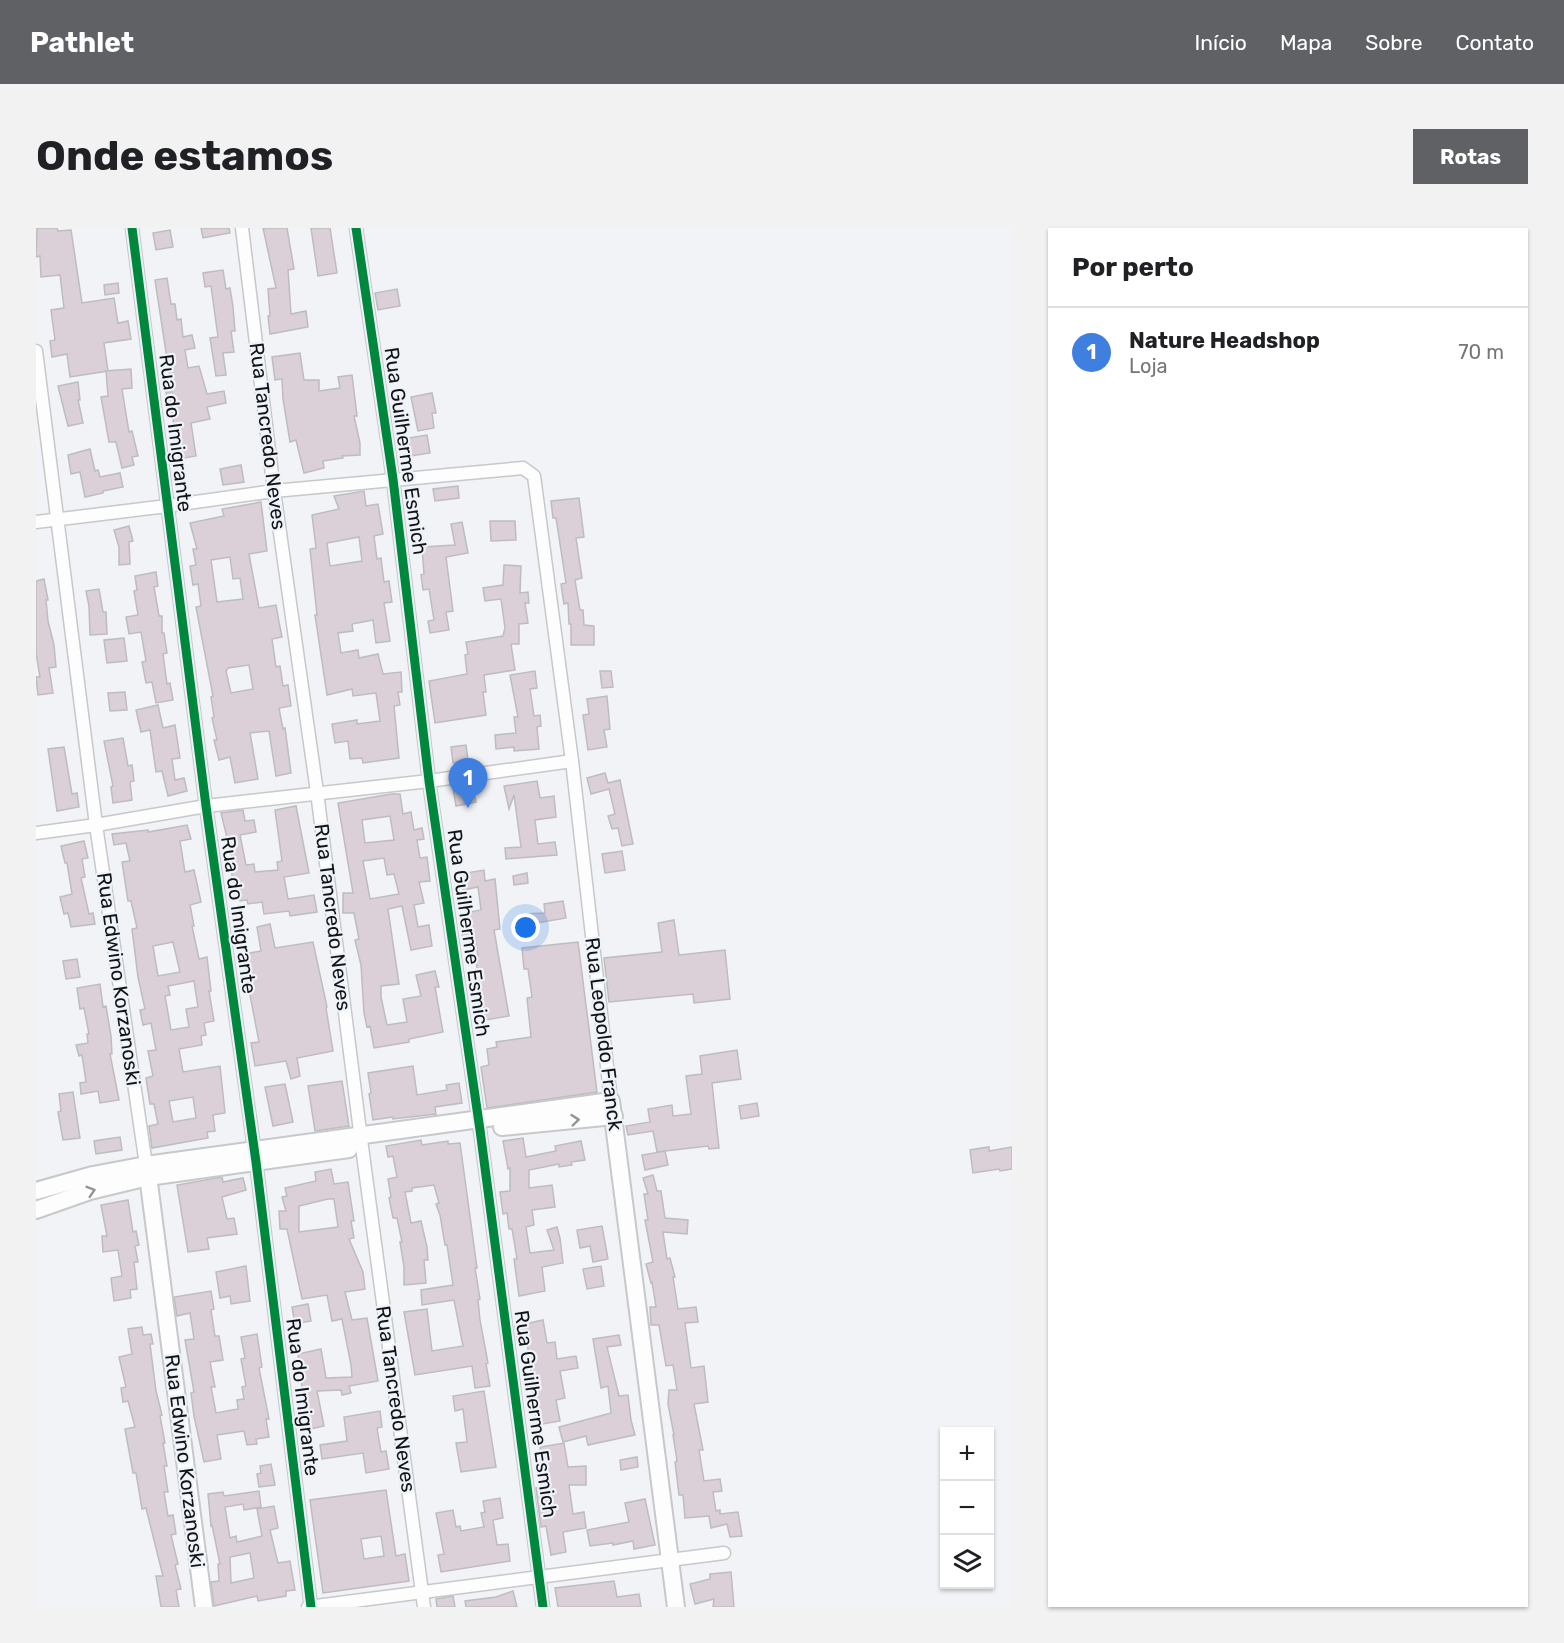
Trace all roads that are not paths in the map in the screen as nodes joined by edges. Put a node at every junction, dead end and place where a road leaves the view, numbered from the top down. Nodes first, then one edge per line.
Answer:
1 (132, 228) edge
2 (242, 228) edge
3 (356, 228) edge
4 (36, 351) edge
5 (393, 479) junction
6 (274, 491) junction
7 (167, 507) junction
8 (58, 518) junction
9 (36, 522) edge
10 (572, 761) junction
11 (429, 781) junction
12 (317, 792) junction
13 (206, 806) junction
14 (96, 825) junction
15 (36, 833) edge
16 (613, 1108) junction
17 (479, 1125) junction
18 (362, 1142) junction
19 (255, 1156) junction
20 (147, 1171) junction
21 (37, 1190) edge
22 (40, 1209) edge
23 (724, 1553) dead end
24 (671, 1559) junction
25 (539, 1576) junction
26 (422, 1591) junction
27 (204, 1607) edge
28 (310, 1607) edge
29 (424, 1607) edge
30 (543, 1607) edge
31 (676, 1607) edge

1 - 7 street, Rua do Imigrante
2 - 6 street, Rua Tancredo Neves
3 - 5 street, Rua Guilherme Esmich
4 - 8 street, Rua Edwino Korzanoski
5 - 6 street
5 - 10 street, Rua Leopoldo Franck
5 - 11 street, Rua Guilherme Esmich
6 - 7 street
6 - 12 street, Rua Tancredo Neves
7 - 8 street
7 - 13 street, Rua do Imigrante
8 - 9 street
8 - 14 street, Rua Edwino Korzanoski
10 - 11 street
10 - 16 street, Rua Leopoldo Franck
11 - 12 street
11 - 17 street, Rua Guilherme Esmich
12 - 13 street
12 - 18 street, Rua Tancredo Neves
13 - 14 street
13 - 19 street, Rua do Imigrante
14 - 15 street
14 - 20 street, Rua Edwino Korzanoski
16 - 17 main road
16 - 24 main road, Rua Leopoldo Franck
17 - 18 main road
17 - 25 street, Rua Guilherme Esmich
18 - 19 main road
18 - 26 street, Rua Tancredo Neves
19 - 20 main road
19 - 28 street, Rua do Imigrante
20 - 21 main road
22 -> 20 main road
20 - 27 main road, Rua Edwino Korzanoski
21 - 22 main road
23 - 24 street
24 - 25 street
24 - 31 main road, Rua Leopoldo Franck
25 - 26 street
25 - 30 street, Rua Guilherme Esmich
26 - 28 street
26 - 29 street, Rua Tancredo Neves

